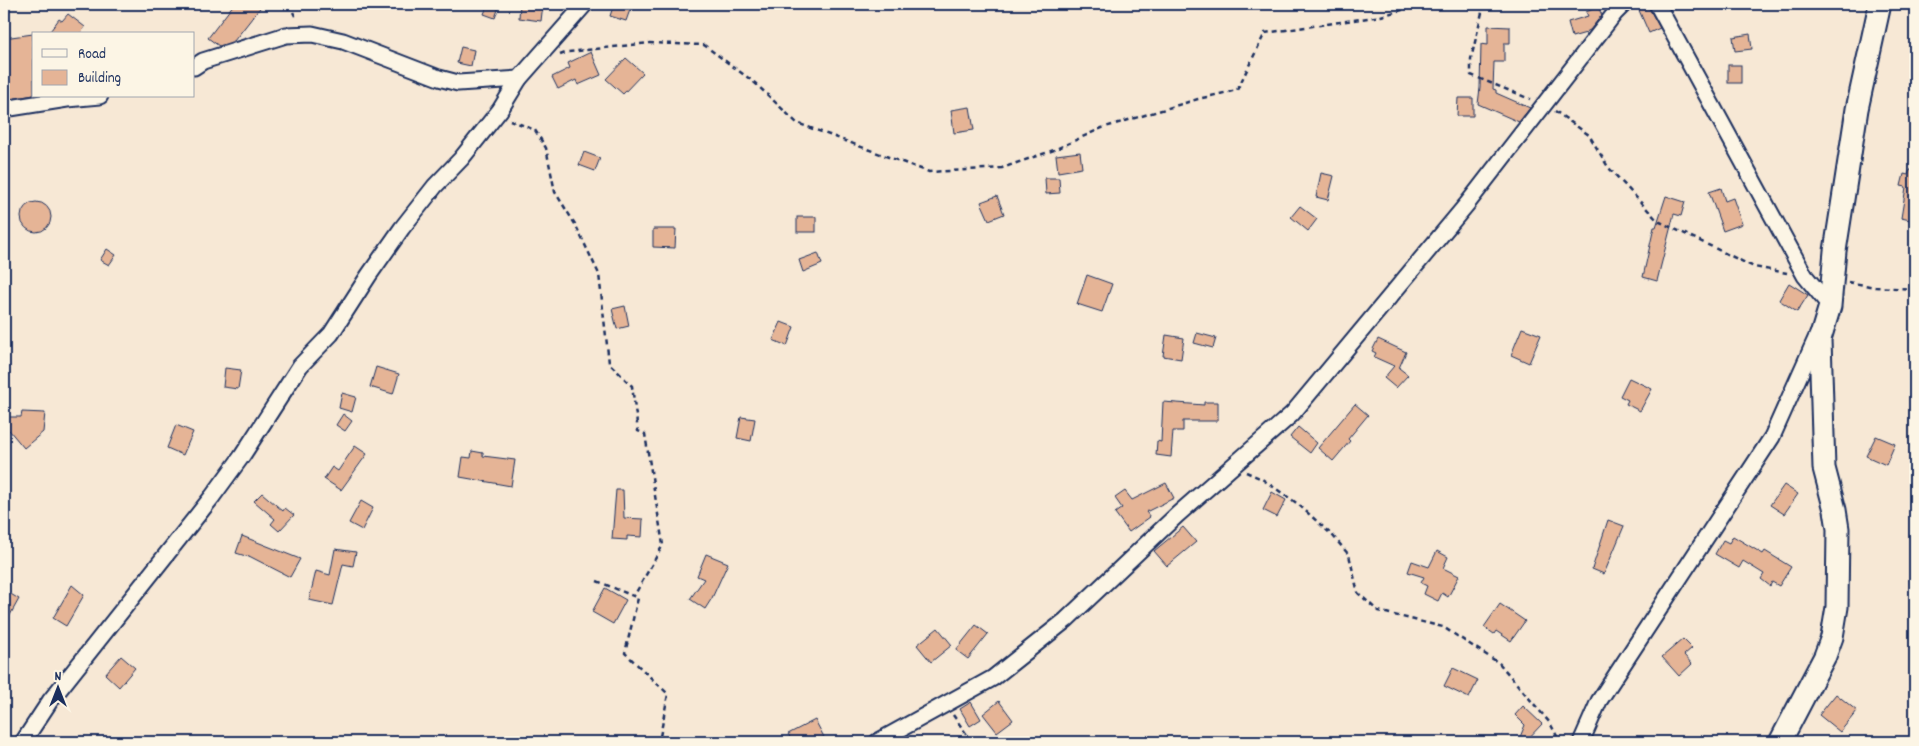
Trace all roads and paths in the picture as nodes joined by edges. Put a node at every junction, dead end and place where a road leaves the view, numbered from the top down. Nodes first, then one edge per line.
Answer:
1 (584, 4) edge
2 (1423, 4) edge
3 (1484, 4) edge
4 (1624, 4) edge
5 (1657, 4) edge
6 (1880, 4) edge
7 (195, 66) edge
8 (531, 67) junction
9 (519, 79) junction
10 (78, 98) edge
11 (1544, 105) junction
12 (4, 109) edge
13 (497, 113) junction
14 (1805, 276) junction
15 (1832, 279) junction
16 (1915, 289) edge
17 (1830, 306) junction
18 (1234, 466) junction
19 (597, 581) dead end
20 (634, 596) junction
21 (946, 704) junction
22 (23, 742) edge
23 (659, 742) edge
24 (877, 742) edge
25 (972, 742) edge
26 (1560, 742) edge
27 (1581, 742) edge
28 (1780, 742) edge

1 - 8 street
2 - 8 path
3 - 11 path
4 - 11 street
5 - 14 street
6 - 15 main road
7 - 9 street
8 - 9 street
9 - 13 street
10 - 12 street
11 - 14 path
11 - 18 street
13 - 20 path
13 - 22 street
14 - 17 street
15 - 16 path
15 - 17 main road
17 - 27 street
17 - 28 main road
18 - 21 street
18 - 26 path
19 - 20 path
20 - 23 path
21 - 24 street
21 - 25 path

